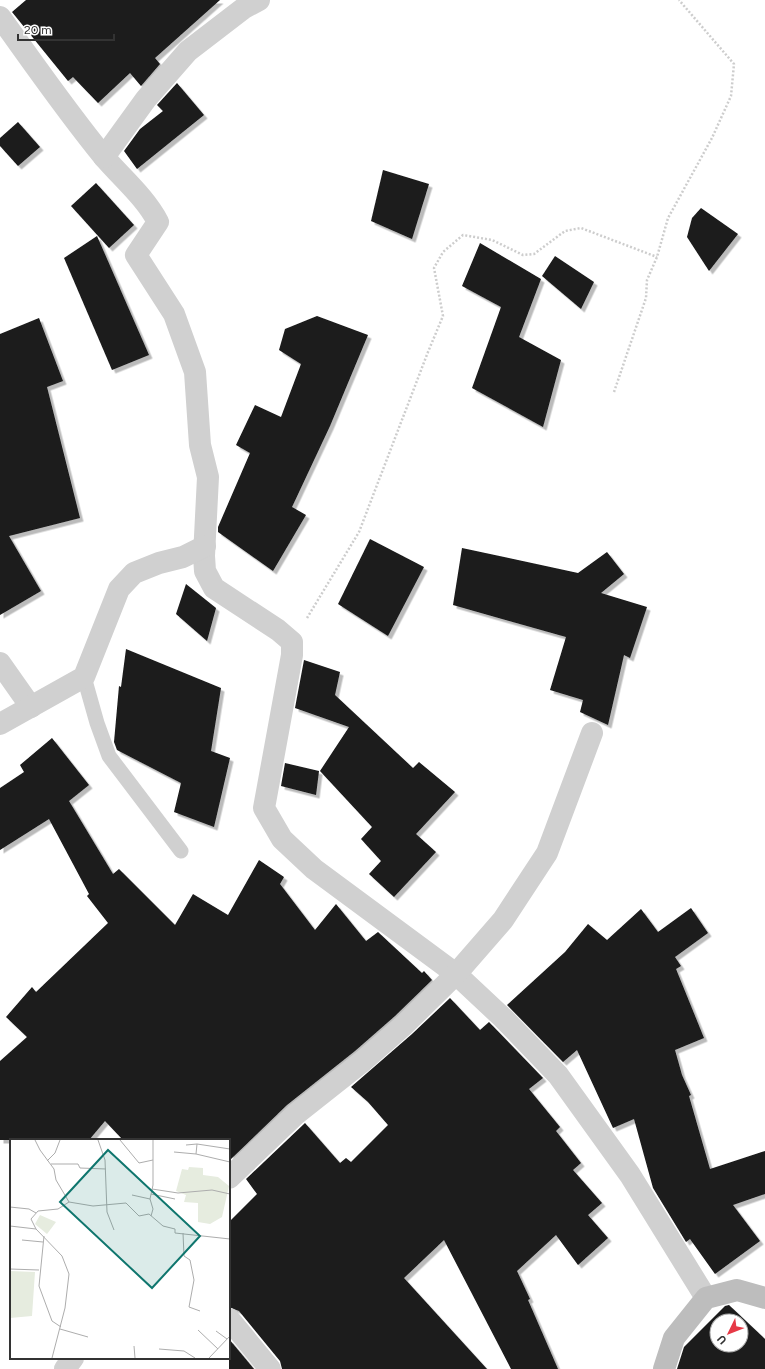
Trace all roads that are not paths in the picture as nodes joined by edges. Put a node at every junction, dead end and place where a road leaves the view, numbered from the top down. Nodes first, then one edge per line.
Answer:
1 (258, 0) edge
2 (0, 17) edge
3 (104, 157) junction
4 (205, 546) junction
5 (0, 663) edge
6 (84, 677) junction
7 (31, 707) junction
8 (0, 724) edge
9 (592, 733) dead end
10 (181, 851) dead end
11 (456, 974) junction
12 (230, 1177) edge
13 (706, 1298) junction
14 (765, 1298) edge
15 (230, 1320) edge
16 (72, 1359) edge
17 (65, 1369) edge
18 (270, 1369) edge
19 (664, 1369) edge

1 - 3 street
2 - 3 street
3 - 4 street
4 - 6 street
4 - 11 street
5 - 7 street
6 - 7 street
6 - 10 lane
7 - 8 street
9 - 11 street
11 - 12 street
11 - 13 street
13 - 14 main road
13 - 19 main road
15 - 18 street
16 - 17 street

